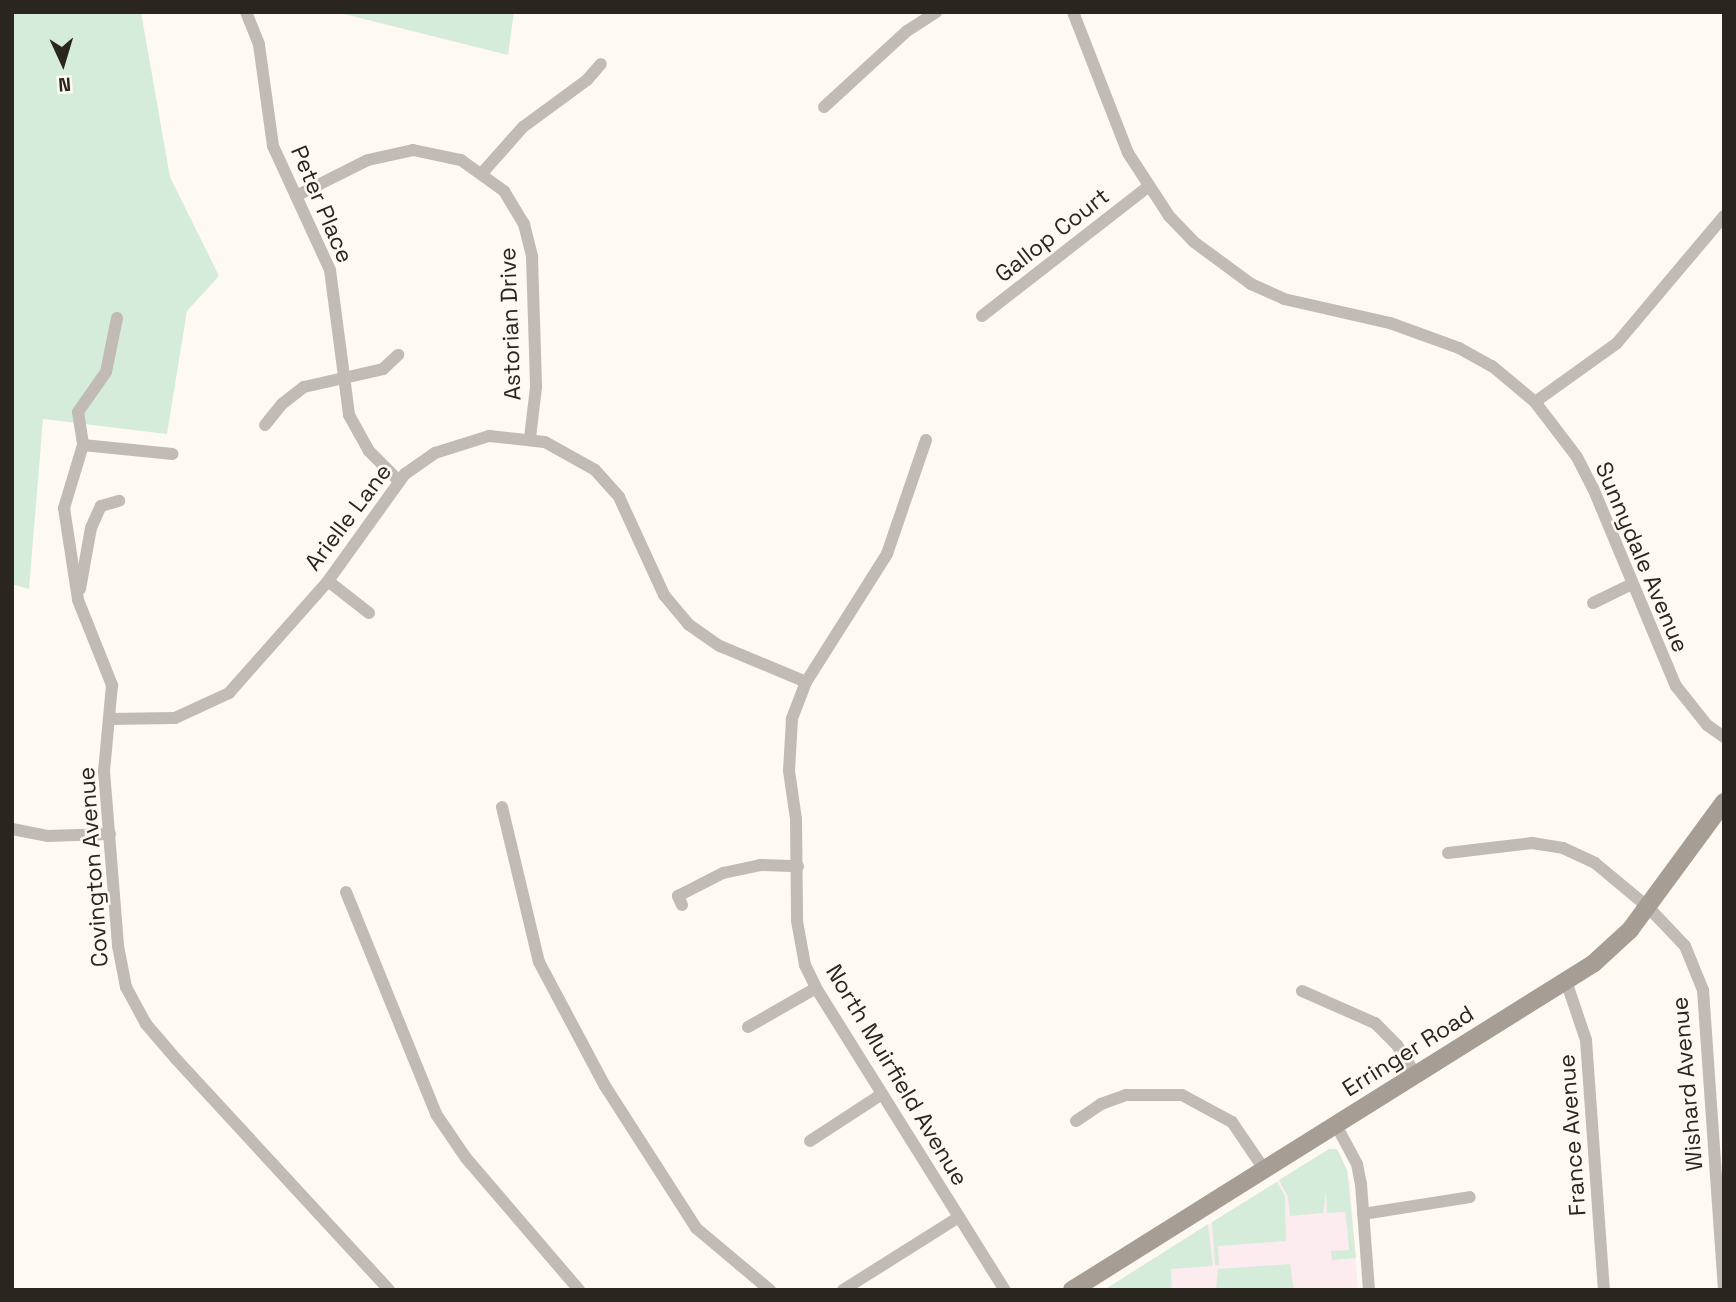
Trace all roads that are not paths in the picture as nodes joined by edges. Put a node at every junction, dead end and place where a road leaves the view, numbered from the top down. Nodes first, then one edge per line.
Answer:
1 (246, 12) edge
2 (936, 12) edge
3 (1073, 12) edge
4 (601, 64) dead end
5 (824, 107) dead end
6 (483, 172) junction
7 (1148, 187) junction
8 (296, 196) junction
9 (1724, 216) edge
10 (982, 316) dead end
11 (117, 318) dead end
12 (398, 355) dead end
13 (341, 376) junction
14 (1535, 402) junction
15 (265, 425) dead end
16 (530, 438) junction
17 (926, 440) dead end
18 (83, 445) junction
19 (173, 454) dead end
20 (399, 481) junction
21 (119, 501) dead end
22 (328, 581) junction
23 (1632, 584) junction
24 (78, 600) junction
25 (1592, 603) dead end
26 (369, 612) dead end
27 (806, 682) junction
28 (109, 719) junction
29 (1724, 737) edge
30 (1724, 802) edge
31 (502, 807) dead end
32 (12, 829) edge
33 (110, 834) junction
34 (1448, 853) dead end
35 (798, 866) junction
36 (346, 892) dead end
37 (682, 905) dead end
38 (1648, 906) junction
39 (1566, 981) junction
40 (816, 988) junction
41 (1302, 991) dead end
42 (748, 1027) dead end
43 (1416, 1075) junction
44 (883, 1094) junction
45 (1076, 1121) dead end
46 (1336, 1125) junction
47 (810, 1140) dead end
48 (1264, 1170) junction
49 (1470, 1197) dead end
50 (1363, 1214) junction
51 (959, 1217) junction
52 (1724, 1287) edge
53 (389, 1290) edge
54 (579, 1290) edge
55 (770, 1290) edge
56 (843, 1290) edge
57 (1005, 1290) edge
58 (1072, 1290) edge
59 (1368, 1290) edge
60 (1604, 1290) edge

1 - 8 street, Peter Place
2 - 5 street
3 - 7 street, Sunnydale Avenue
4 - 6 street
6 - 8 street, Astorian Drive
6 - 16 street, Astorian Drive
7 - 10 street, Gallop Court
7 - 14 street, Sunnydale Avenue
8 - 13 street, Peter Place
9 - 14 street
11 - 18 street
12 - 13 street
13 - 15 street
13 - 20 street, Peter Place
14 - 23 street, Sunnydale Avenue
16 - 20 street, Arielle Lane
16 - 27 street, Arielle Lane
17 - 27 street, North Muirfield Avenue
18 - 19 street
18 - 24 street, Covington Avenue
20 - 22 street, Arielle Lane
21 - 24 street
22 - 26 street
22 - 28 street, Arielle Lane
23 - 25 street
23 - 29 street, Sunnydale Avenue
24 - 28 street, Covington Avenue
27 - 35 street, North Muirfield Avenue
28 - 33 street, Covington Avenue
30 - 38 street, Erringer Road
31 - 55 street
32 - 33 street
33 - 53 street, Covington Avenue
34 - 38 street, Wishard Avenue
35 - 37 street
35 - 40 street, North Muirfield Avenue
36 - 54 street
38 - 39 street, Erringer Road
38 - 52 street, Wishard Avenue
39 - 43 street, Erringer Road
39 - 60 street, France Avenue
40 - 42 street
40 - 44 street, North Muirfield Avenue
41 - 43 street
43 - 46 street, Erringer Road
44 - 47 street
44 - 51 street, North Muirfield Avenue
45 - 48 street
46 - 48 street, Erringer Road
46 - 50 street
48 - 58 street, Erringer Road
49 - 50 street
50 - 59 street
51 - 56 street
51 - 57 street, North Muirfield Avenue

